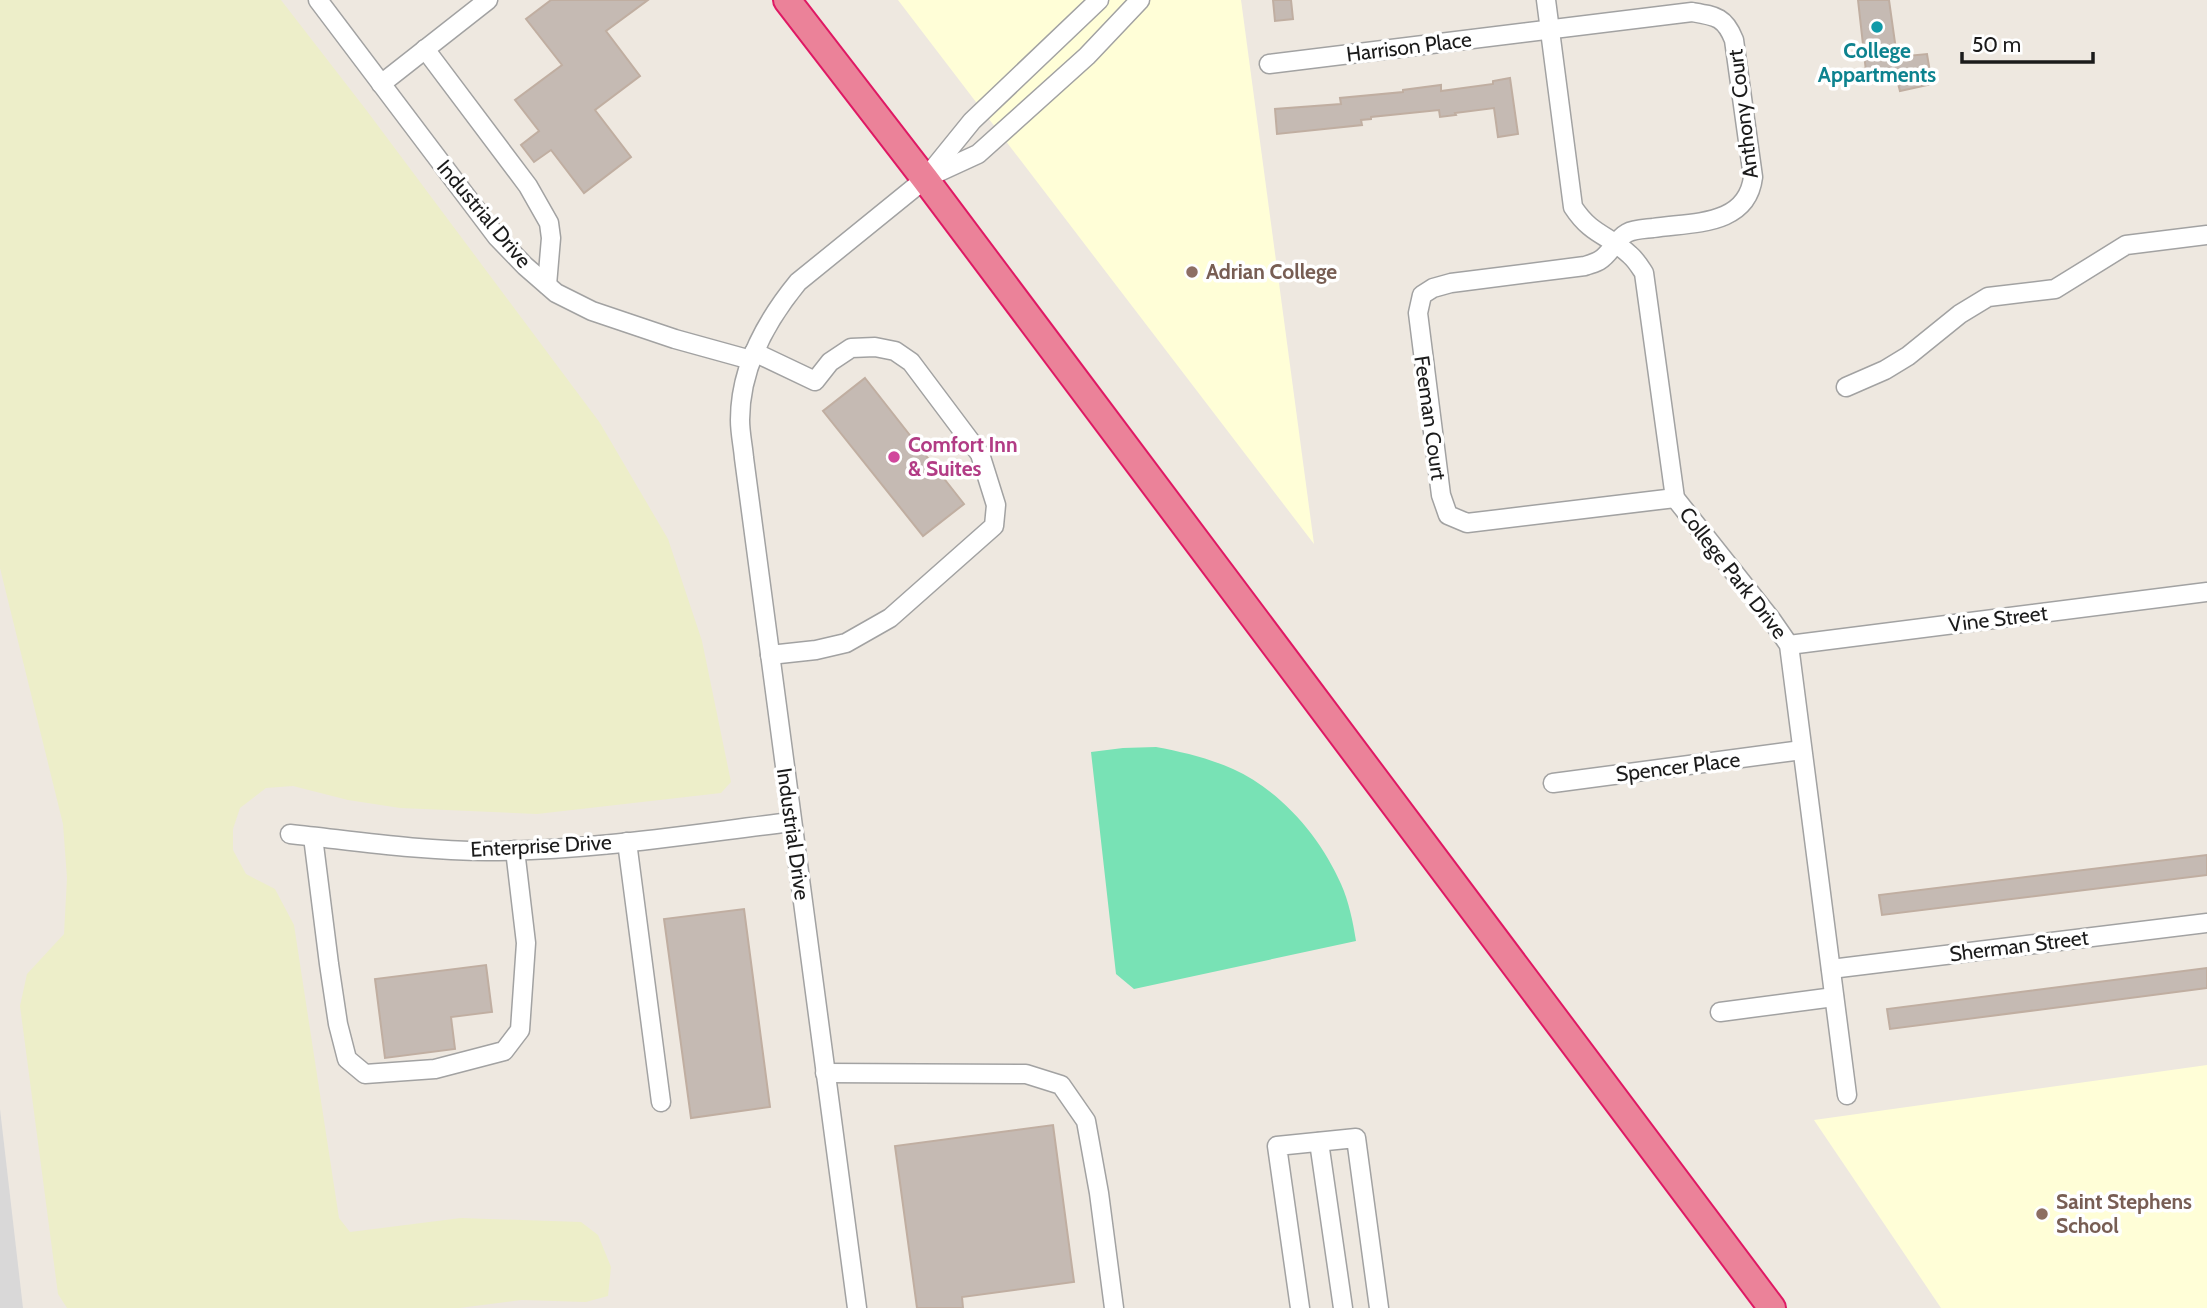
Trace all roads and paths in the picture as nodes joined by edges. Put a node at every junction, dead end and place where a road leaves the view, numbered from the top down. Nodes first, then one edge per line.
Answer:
1 (318, 0) edge
2 (488, 0) edge
3 (787, 0) edge
4 (1099, 0) edge
5 (1140, 0) edge
6 (1546, 0) edge
7 (1550, 30) junction
8 (425, 49) junction
9 (1269, 64) dead end
10 (381, 83) junction
11 (925, 179) junction
12 (2207, 235) edge
13 (1615, 244) junction
14 (547, 285) junction
15 (753, 356) junction
16 (1846, 387) dead end
17 (1675, 498) junction
18 (2207, 593) edge
19 (1789, 645) junction
20 (770, 655) junction
21 (1802, 750) junction
22 (1553, 783) dead end
23 (791, 822) junction
24 (290, 834) dead end
25 (313, 837) junction
26 (627, 842) junction
27 (515, 850) junction
28 (2207, 922) edge
29 (1831, 969) junction
30 (1834, 997) junction
31 (1720, 1012) dead end
32 (825, 1073) junction
33 (1847, 1095) dead end
34 (661, 1102) dead end
35 (1319, 1142) junction
36 (857, 1308) edge
37 (1114, 1308) edge
38 (1300, 1308) edge
39 (1343, 1308) edge
40 (1379, 1308) edge
41 (1772, 1308) edge

1 - 10 street, Industrial Drive
2 - 8 street
3 - 11 highway
4 - 11 street
5 - 11 street
6 - 7 street, College Park Drive
7 - 9 street, Harrison Place
7 - 13 street, College Park Drive
7 - 13 street, Anthony Court
8 - 10 street
8 - 14 street
10 - 14 street, Industrial Drive
11 - 15 street, Industrial Drive
11 - 41 highway
12 - 16 street
13 - 17 street, College Park Drive
13 - 17 street, Feeman Court
14 - 15 street, Industrial Drive
15 - 20 street, Industrial Drive
15 - 20 street
17 - 19 street, College Park Drive
18 - 19 street, Vine Street
19 - 21 street, College Park Drive
20 - 23 street, Industrial Drive
21 - 22 street, Spencer Place
21 - 29 street, College Park Drive
23 - 26 street, Enterprise Drive
23 - 32 street, Industrial Drive
24 - 25 street, Enterprise Drive
25 - 27 street, Enterprise Drive
25 - 27 street
26 - 27 street, Enterprise Drive
26 - 34 street
28 - 29 street, Sherman Street
29 - 30 street, College Park Drive
30 - 31 street
30 - 33 street, College Park Drive
32 - 36 street, Industrial Drive
32 - 37 street
35 - 38 street
35 - 39 street
35 - 40 street

